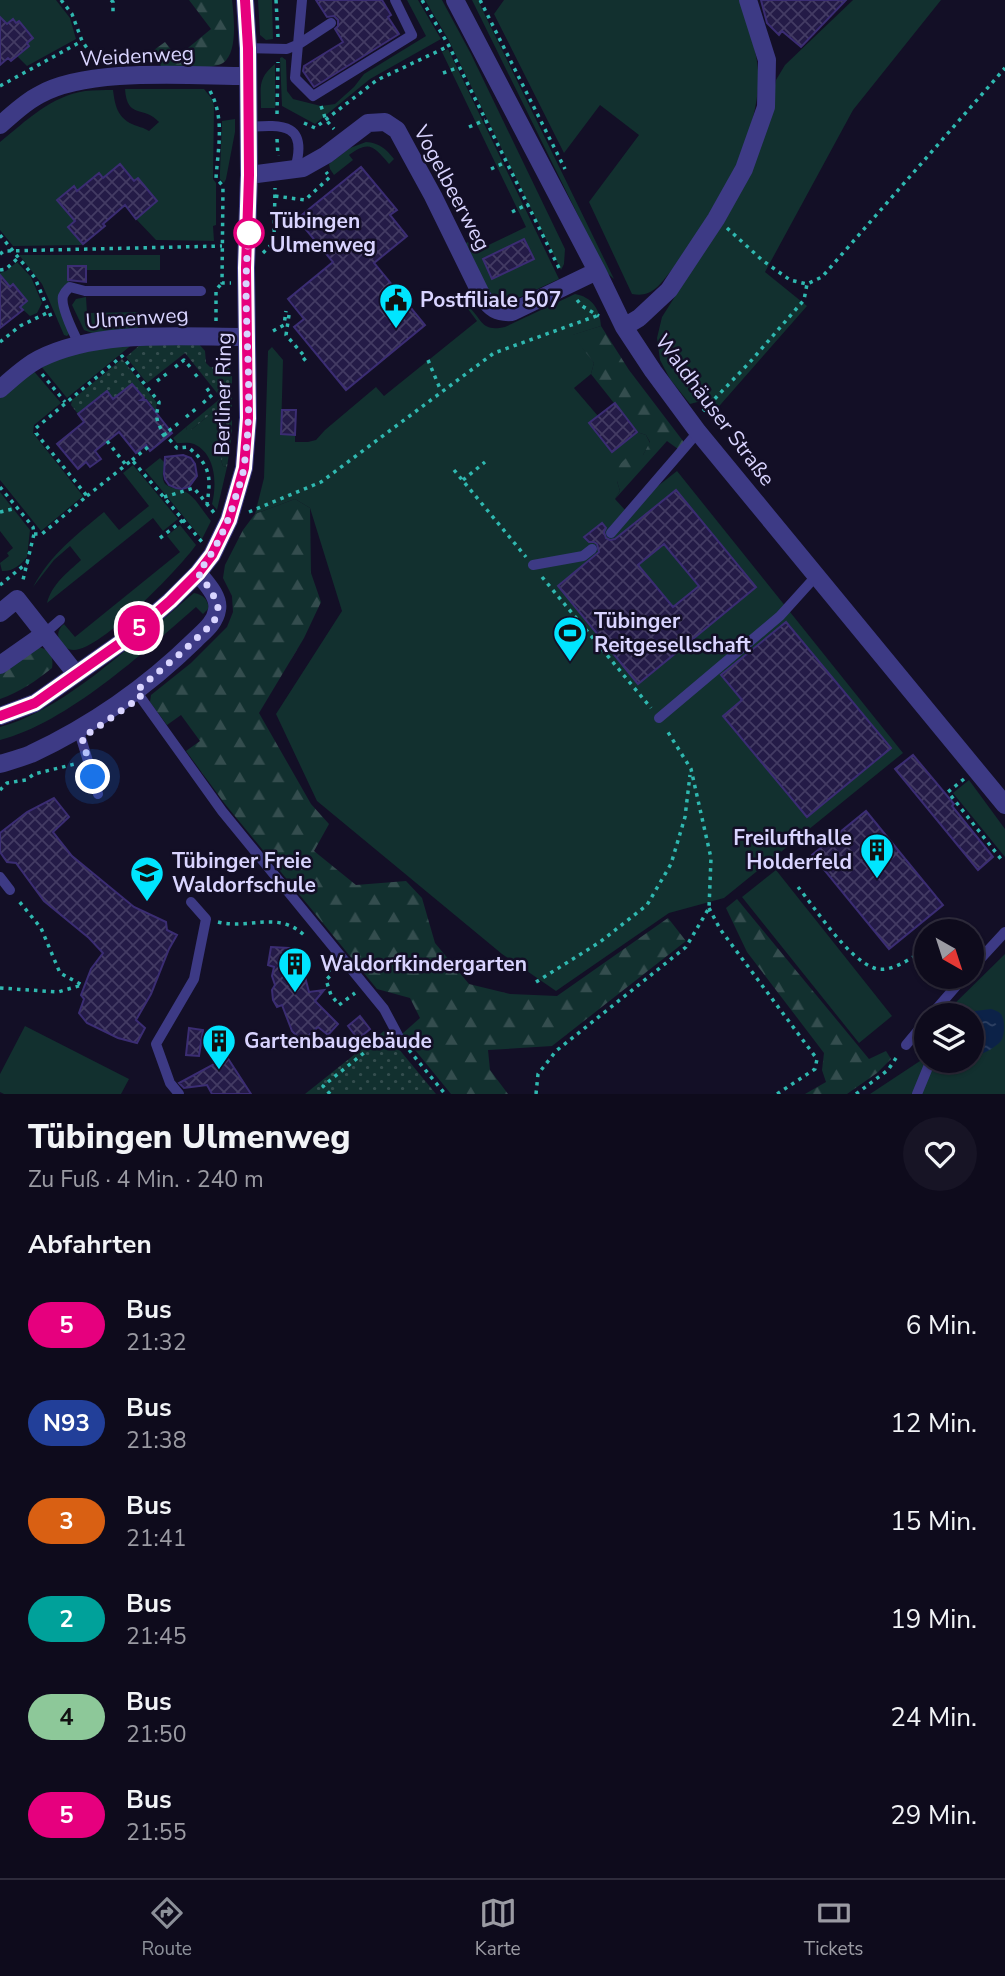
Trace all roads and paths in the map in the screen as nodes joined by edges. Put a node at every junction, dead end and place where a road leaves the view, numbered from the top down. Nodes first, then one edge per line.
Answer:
1 (61, 0) edge
2 (111, 0) edge
3 (245, 0) edge
4 (276, 0) edge
5 (302, 0) edge
6 (395, 0) edge
7 (455, 0) edge
8 (480, 0) edge
9 (748, 0) edge
10 (113, 12) dead end
11 (331, 23) dead end
12 (82, 41) junction
13 (299, 44) junction
14 (449, 46) dead end
15 (248, 48) junction
16 (279, 49) junction
17 (459, 67) dead end
18 (1005, 68) edge
19 (443, 73) dead end
20 (248, 76) junction
21 (106, 78) junction
22 (0, 86) edge
23 (208, 86) dead end
24 (485, 120) dead end
25 (303, 122) dead end
26 (0, 125) edge
27 (277, 125) junction
28 (248, 127) junction
29 (469, 128) dead end
30 (506, 162) dead end
31 (491, 169) dead end
32 (285, 170) junction
33 (565, 170) dead end
34 (249, 175) junction
35 (330, 177) dead end
36 (275, 196) junction
37 (528, 204) dead end
38 (512, 212) dead end
39 (716, 219) junction
40 (0, 235) edge
41 (14, 251) junction
42 (0, 254) edge
43 (19, 257) junction
44 (262, 260) dead end
45 (0, 270) edge
46 (597, 271) junction
47 (222, 283) dead end
48 (807, 284) junction
49 (201, 291) dead end
50 (49, 312) junction
51 (598, 316) dead end
52 (53, 321) dead end
53 (624, 327) junction
54 (273, 331) dead end
55 (216, 337) junction
56 (247, 337) junction
57 (0, 342) edge
58 (79, 344) junction
59 (428, 360) dead end
60 (300, 363) dead end
61 (175, 367) dead end
62 (191, 368) dead end
63 (169, 372) dead end
64 (42, 374) dead end
65 (195, 374) dead end
66 (200, 380) dead end
67 (157, 381) dead end
68 (205, 386) dead end
69 (0, 388) edge
70 (442, 391) junction
71 (65, 402) junction
72 (203, 403) dead end
73 (197, 408) dead end
74 (186, 417) dead end
75 (180, 422) dead end
76 (695, 428) junction
77 (163, 435) junction
78 (107, 441) dead end
79 (148, 447) dead end
80 (132, 460) junction
81 (485, 462) dead end
82 (126, 465) junction
83 (454, 470) dead end
84 (463, 480) junction
85 (1, 489) edge
86 (88, 496) junction
87 (164, 497) junction
88 (250, 502) dead end
89 (207, 504) junction
90 (17, 508) junction
91 (0, 512) edge
92 (248, 513) junction
93 (183, 520) junction
94 (237, 521) junction
95 (611, 533) dead end
96 (34, 534) junction
97 (160, 538) dead end
98 (593, 549) dead end
99 (212, 555) junction
100 (29, 562) junction
101 (533, 565) junction
102 (198, 573) junction
103 (817, 575) junction
104 (0, 585) edge
105 (18, 599) junction
106 (0, 613) edge
107 (60, 620) dead end
108 (44, 634) junction
109 (0, 666) edge
110 (76, 674) junction
111 (136, 691) junction
112 (0, 716) edge
113 (659, 718) junction
114 (76, 730) junction
115 (89, 761) junction
116 (0, 764) edge
117 (691, 769) junction
118 (969, 775) dead end
119 (0, 790) edge
120 (98, 794) dead end
121 (1005, 805) edge
122 (1001, 859) dead end
123 (0, 877) edge
124 (798, 887) dead end
125 (10, 890) joint
126 (191, 902) dead end
127 (709, 908) junction
128 (206, 919) junction
129 (1005, 932) edge
130 (307, 938) dead end
131 (315, 945) dead end
132 (984, 955) edge
133 (914, 957) edge
134 (536, 982) dead end
135 (0, 988) edge
136 (954, 989) edge
137 (356, 992) dead end
138 (942, 1003) edge
139 (914, 1035) edge
140 (401, 1041) joint
141 (906, 1045) joint
142 (365, 1052) dead end
143 (926, 1073) edge
144 (179, 1094) edge
145 (330, 1094) edge
146 (445, 1094) edge
147 (536, 1094) edge
148 (776, 1094) edge
149 (856, 1094) edge
150 (917, 1094) edge

1 - 12 path
2 - 10 path
3 - 15 street, Berliner Ring
4 - 16 path
5 - 13 lane
6 - 13 lane
7 - 46 street, Waldhäuser Straße
8 - 33 path
9 - 39 street
11 - 13 lane
12 - 21 path
12 - 22 path
13 - 16 lane
14 - 25 path
15 - 16 lane
15 - 20 street, Berliner Ring
16 - 27 path
17 - 19 path
18 - 48 path
20 - 21 street, Weidenweg
20 - 28 street, Berliner Ring
21 - 26 street, Weidenweg
23 - 41 path
24 - 29 path
27 - 28 lane
27 - 32 path
27 - 32 lane
28 - 34 street, Berliner Ring
30 - 31 path
32 - 34 street, Vogelbeerweg
32 - 36 path
32 - 46 street, Vogelbeerweg
34 - 56 street, Berliner Ring
35 - 36 path
36 - 44 path
37 - 38 path
39 - 48 path
39 - 53 street
40 - 41 path
41 - 42 path
41 - 43 path
43 - 45 path
43 - 50 path
46 - 53 street, Waldhäuser Straße
47 - 55 path
48 - 76 path
49 - 58 lane
50 - 52 path
50 - 57 path
51 - 70 path
53 - 76 street, Waldhäuser Straße
54 - 60 path
55 - 56 street, Ulmenweg
55 - 58 street, Ulmenweg
56 - 94 street, Berliner Ring
58 - 69 street, Ulmenweg
59 - 70 path
61 - 62 path
63 - 67 path
64 - 71 path
65 - 66 path
68 - 72 path
70 - 92 path
71 - 77 path
71 - 86 path
73 - 74 path
75 - 77 path
76 - 95 lane
76 - 103 street, Waldhäuser Straße
77 - 89 path
78 - 82 path
79 - 80 path
80 - 82 path
80 - 87 path
81 - 84 path
82 - 86 path
83 - 84 path
84 - 101 path
85 - 90 path
86 - 96 path
87 - 89 path
87 - 93 path
88 - 92 path
89 - 94 path
90 - 91 path
90 - 96 path
92 - 94 path
93 - 97 path
93 - 99 path
94 - 99 street, Berliner Ring
96 - 100 path
98 - 101 lane
99 - 102 street, Berliner Ring
100 - 104 path
100 - 105 path
101 - 113 path
102 - 110 street, Berliner Ring
102 - 111 street
103 - 113 lane
103 - 121 street, Waldhäuser Straße
105 - 106 street
105 - 108 street
107 - 108 lane
108 - 109 street
108 - 110 street
110 - 112 street, Berliner Ring
111 - 114 street
111 - 140 lane
113 - 117 path
114 - 115 lane
114 - 116 street
115 - 119 path
115 - 120 lane
117 - 127 path
117 - 134 path
118 - 122 path
123 - 125 lane
124 - 133 path
125 - 135 path
126 - 128 lane
127 - 147 path
127 - 148 path
128 - 130 path
128 - 144 lane
129 - 132 lane
131 - 137 path
136 - 138 lane
139 - 141 lane
140 - 146 path
141 - 149 path
142 - 145 path
143 - 150 lane

